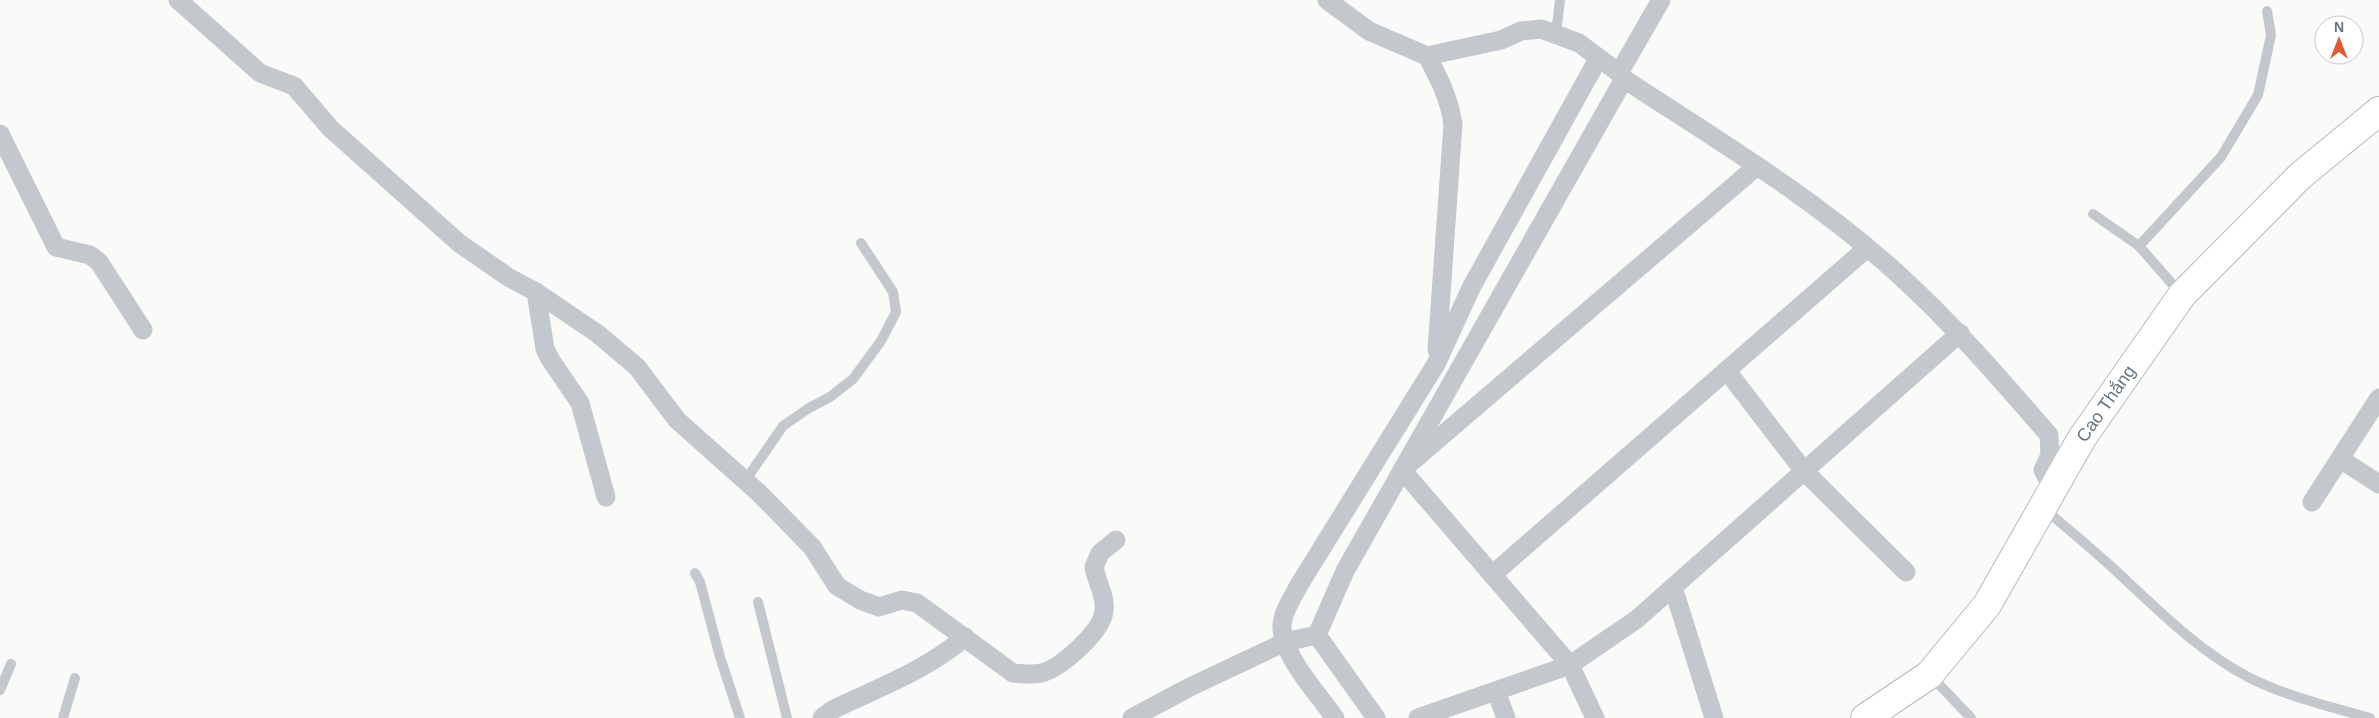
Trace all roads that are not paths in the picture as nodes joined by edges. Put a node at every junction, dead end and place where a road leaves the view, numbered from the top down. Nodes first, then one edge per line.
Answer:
1 (178, 0) edge
2 (1327, 0) edge
3 (1560, 0) edge
4 (1661, 0) edge
5 (2266, 11) dead end
6 (1556, 33) junction
7 (1427, 56) junction
8 (1598, 59) junction
9 (1621, 76) junction
10 (2379, 111) edge
11 (0, 134) edge
12 (1756, 167) junction
13 (2093, 214) dead end
14 (861, 243) dead end
15 (2139, 246) junction
16 (1867, 248) junction
17 (536, 292) junction
18 (2182, 295) junction
19 (142, 330) dead end
20 (1960, 333) junction
21 (1436, 364) junction
22 (1727, 371) junction
23 (2379, 398) edge
24 (2340, 459) junction
25 (1402, 470) junction
26 (1804, 471) junction
27 (745, 481) junction
28 (2379, 484) edge
29 (606, 497) dead end
30 (2048, 498) junction
31 (2312, 502) dead end
32 (1116, 540) dead end
33 (1906, 572) dead end
34 (694, 574) dead end
35 (1492, 575) junction
36 (1673, 587) junction
37 (758, 602) dead end
38 (1317, 635) junction
39 (965, 637) junction
40 (1285, 642) junction
41 (11, 664) dead end
42 (1570, 665) junction
43 (1929, 675) junction
44 (75, 678) dead end
45 (0, 690) edge
46 (1496, 691) junction
47 (62, 718) edge
48 (740, 718) edge
49 (787, 718) edge
50 (822, 718) edge
51 (1132, 718) edge
52 (1335, 718) edge
53 (1376, 718) edge
54 (1418, 718) edge
55 (1506, 718) edge
56 (1596, 718) edge
57 (1714, 718) edge
58 (1865, 718) edge
59 (1971, 718) edge
60 (2370, 718) edge

1 - 17 street
2 - 7 street
3 - 6 lane
4 - 9 street
5 - 15 lane
6 - 7 street
6 - 8 street
7 - 21 street
8 - 9 street
8 - 21 street
9 - 12 street
9 - 25 street
10 - 18 main road, Cao Thắng
11 - 19 street
12 - 16 street
12 - 25 street
13 - 15 lane
14 - 27 lane
15 - 18 lane
16 - 20 street
16 - 22 street
17 - 27 street
17 - 29 street
18 - 30 main road, Cao Thắng
20 - 26 street
20 - 30 street
21 - 40 street
22 - 26 street
22 - 35 street
23 - 24 street
24 - 28 street
24 - 31 street
25 - 35 street
25 - 38 street
26 - 33 street
26 - 36 street
27 - 39 street
30 - 43 main road, Cao Thắng
30 - 60 lane
32 - 39 street
34 - 48 lane
35 - 42 street
36 - 42 street
36 - 57 street
37 - 49 lane
38 - 40 street
38 - 53 street
39 - 50 street
40 - 51 street
40 - 52 street
41 - 45 lane
42 - 46 street
42 - 56 street
43 - 58 main road, Cao Thắng
43 - 59 lane
44 - 47 lane
46 - 54 street
46 - 55 street

